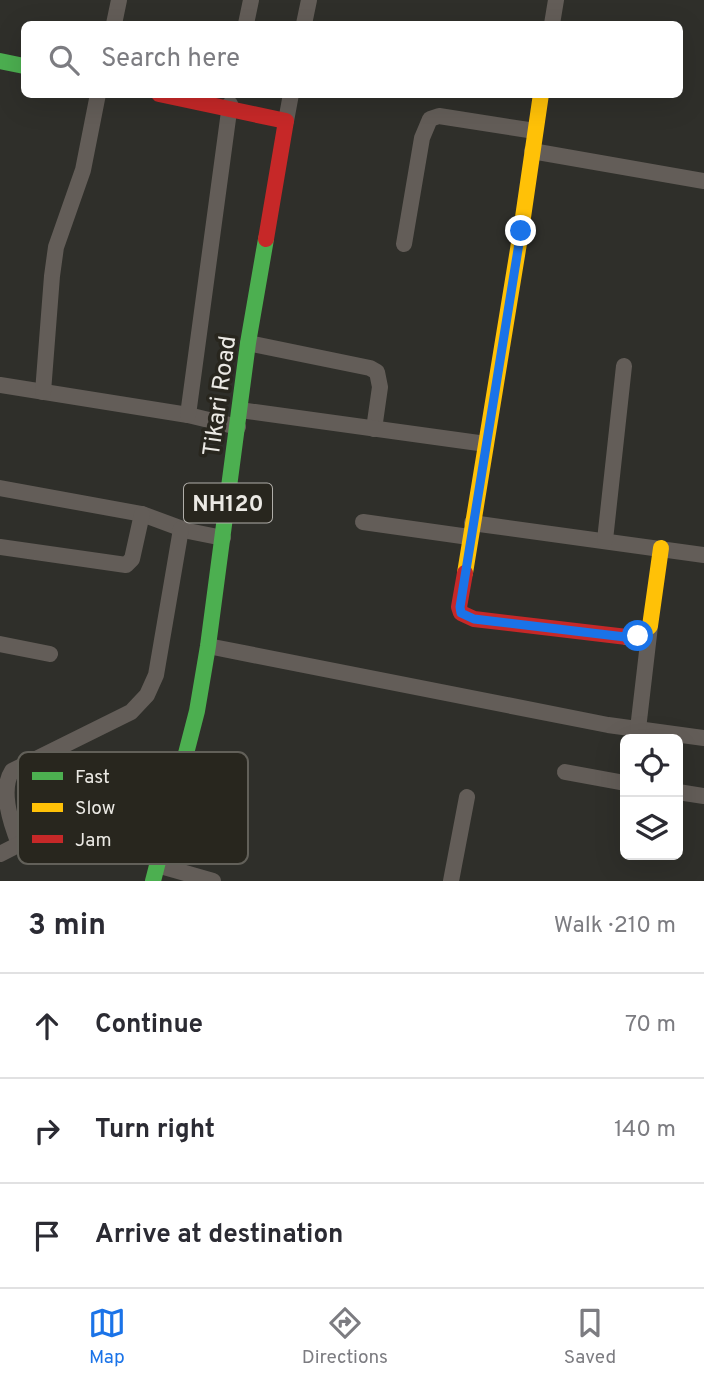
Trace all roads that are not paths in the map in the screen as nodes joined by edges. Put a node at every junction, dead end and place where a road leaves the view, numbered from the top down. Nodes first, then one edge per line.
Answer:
1 (119, 0) edge
2 (251, 0) edge
3 (309, 0) edge
4 (555, 0) edge
5 (115, 21) edge
6 (247, 21) edge
7 (305, 21) edge
8 (552, 21) edge
9 (0, 61) edge
10 (21, 65) edge
11 (97, 98) edge
12 (195, 98) edge
13 (290, 98) edge
14 (540, 98) edge
15 (231, 102) edge
16 (286, 121) junction
17 (535, 131) junction
18 (532, 151) junction
19 (704, 181) edge
20 (404, 244) dead end
21 (248, 344) junction
22 (624, 366) dead end
23 (0, 385) edge
24 (43, 392) junction
25 (240, 410) junction
26 (188, 415) junction
27 (238, 427) junction
28 (374, 429) junction
29 (486, 444) junction
30 (0, 488) edge
31 (142, 514) junction
32 (363, 522) dead end
33 (181, 529) junction
34 (471, 530) junction
35 (223, 538) junction
36 (605, 540) junction
37 (0, 547) edge
38 (661, 548) junction
39 (704, 555) edge
40 (650, 626) junction
41 (0, 644) edge
42 (208, 646) junction
43 (50, 654) dead end
44 (638, 729) junction
45 (704, 738) edge
46 (50, 752) edge
47 (186, 752) edge
48 (18, 768) edge
49 (565, 772) dead end
50 (620, 782) edge
51 (683, 793) edge
52 (704, 796) edge
53 (467, 797) dead end
54 (18, 841) edge
55 (18, 844) edge
56 (0, 853) edge
57 (155, 873) edge
58 (214, 881) edge
59 (451, 881) edge

1 - 5 street
2 - 6 street
3 - 7 street
4 - 8 street
9 - 10 main road
11 - 24 street
12 - 15 main road
13 - 16 street
14 - 17 main road
15 - 16 main road
15 - 26 street
16 - 21 main road, Tikari Road / NH120
17 - 18 main road
17 - 20 street
18 - 19 street
18 - 29 main road
21 - 25 main road, Tikari Road / NH120
21 - 28 street
22 - 36 street
23 - 24 street
24 - 26 street
25 - 27 main road, Tikari Road / NH120
25 - 28 street
26 - 27 street
27 - 35 main road, Tikari Road / NH120
28 - 29 street
29 - 34 main road
30 - 31 street
31 - 33 street
31 - 37 street
32 - 34 street
33 - 35 street
33 - 46 street
34 - 36 street
34 - 40 main road
35 - 42 main road, Tikari Road / NH120
36 - 38 street
38 - 39 street
38 - 40 main road
40 - 44 street
41 - 43 street
42 - 44 street
42 - 47 main road, Tikari Road / NH120
44 - 45 street
48 - 54 street
49 - 50 street
51 - 52 street
53 - 59 street
55 - 56 street
57 - 58 street

